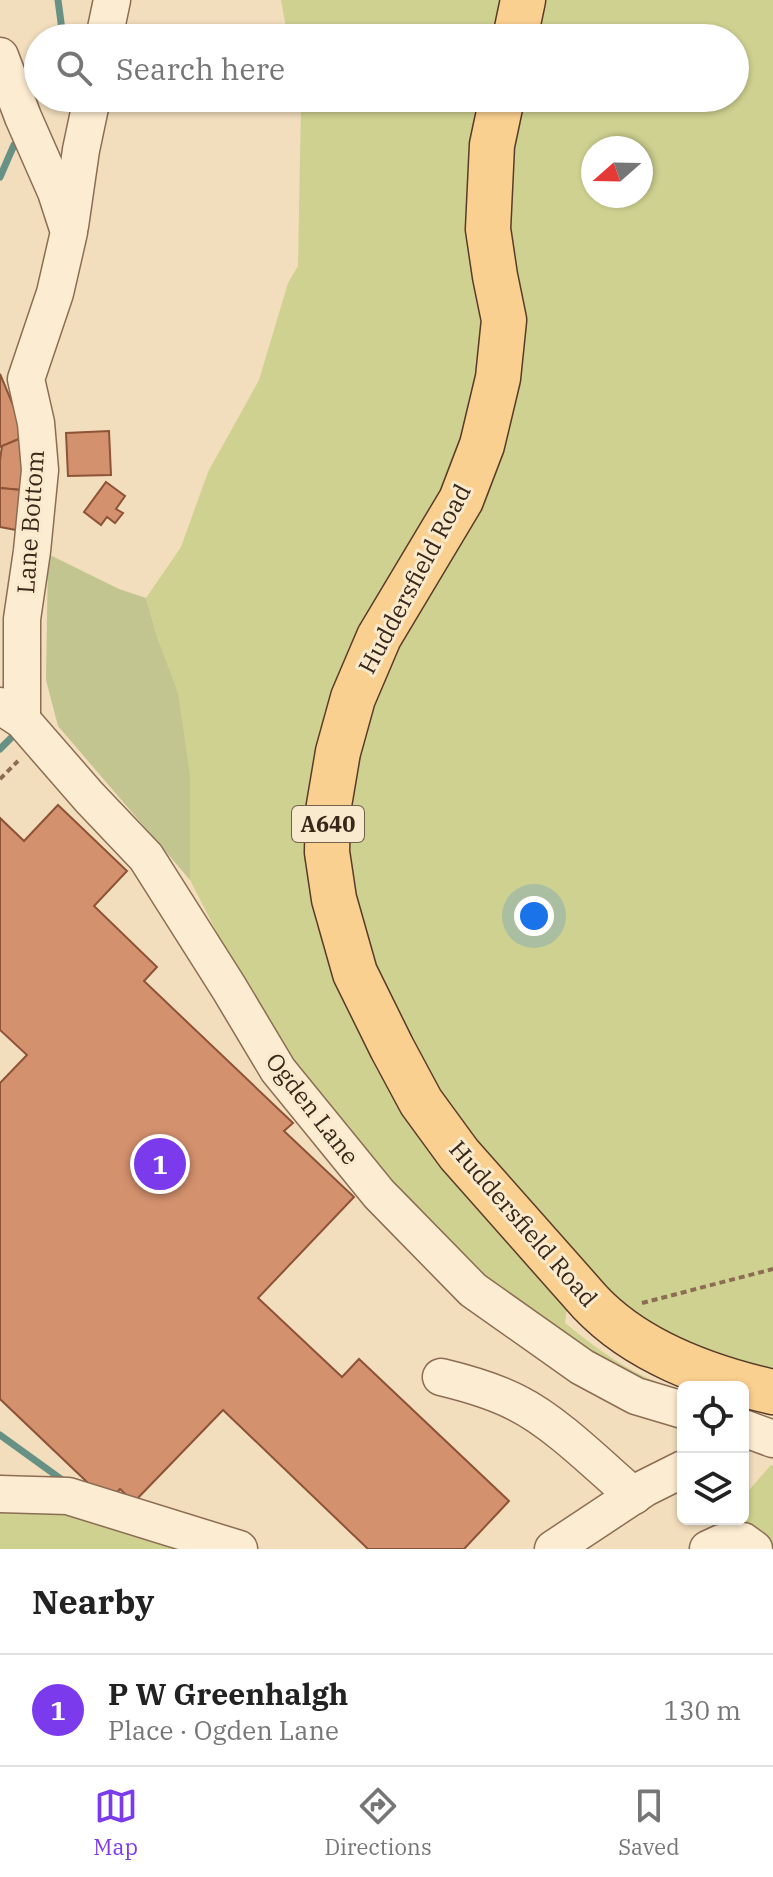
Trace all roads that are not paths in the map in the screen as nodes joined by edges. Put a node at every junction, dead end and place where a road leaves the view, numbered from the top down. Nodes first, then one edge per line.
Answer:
1 (112, 0) edge
2 (523, 0) edge
3 (107, 24) edge
4 (518, 24) edge
5 (0, 56) edge
6 (89, 112) edge
7 (499, 112) edge
8 (69, 232) junction
9 (11, 713) edge
10 (441, 1377) dead end
11 (773, 1392) edge
12 (677, 1408) edge
13 (677, 1472) edge
14 (0, 1473) edge
15 (0, 1494) edge
16 (40, 1494) junction
17 (634, 1496) junction
18 (239, 1549) edge
19 (553, 1549) edge
20 (708, 1549) edge
21 (754, 1549) edge

1 - 3 street
2 - 4 main road
5 - 8 street
6 - 8 street, Lane Bottom
7 - 11 main road, Huddersfield Road / A640
8 - 9 street, Lane Bottom
9 - 12 street, Ogden Lane
10 - 17 street
13 - 17 street
14 - 16 street
15 - 16 street
16 - 18 street
17 - 19 street
20 - 21 street

